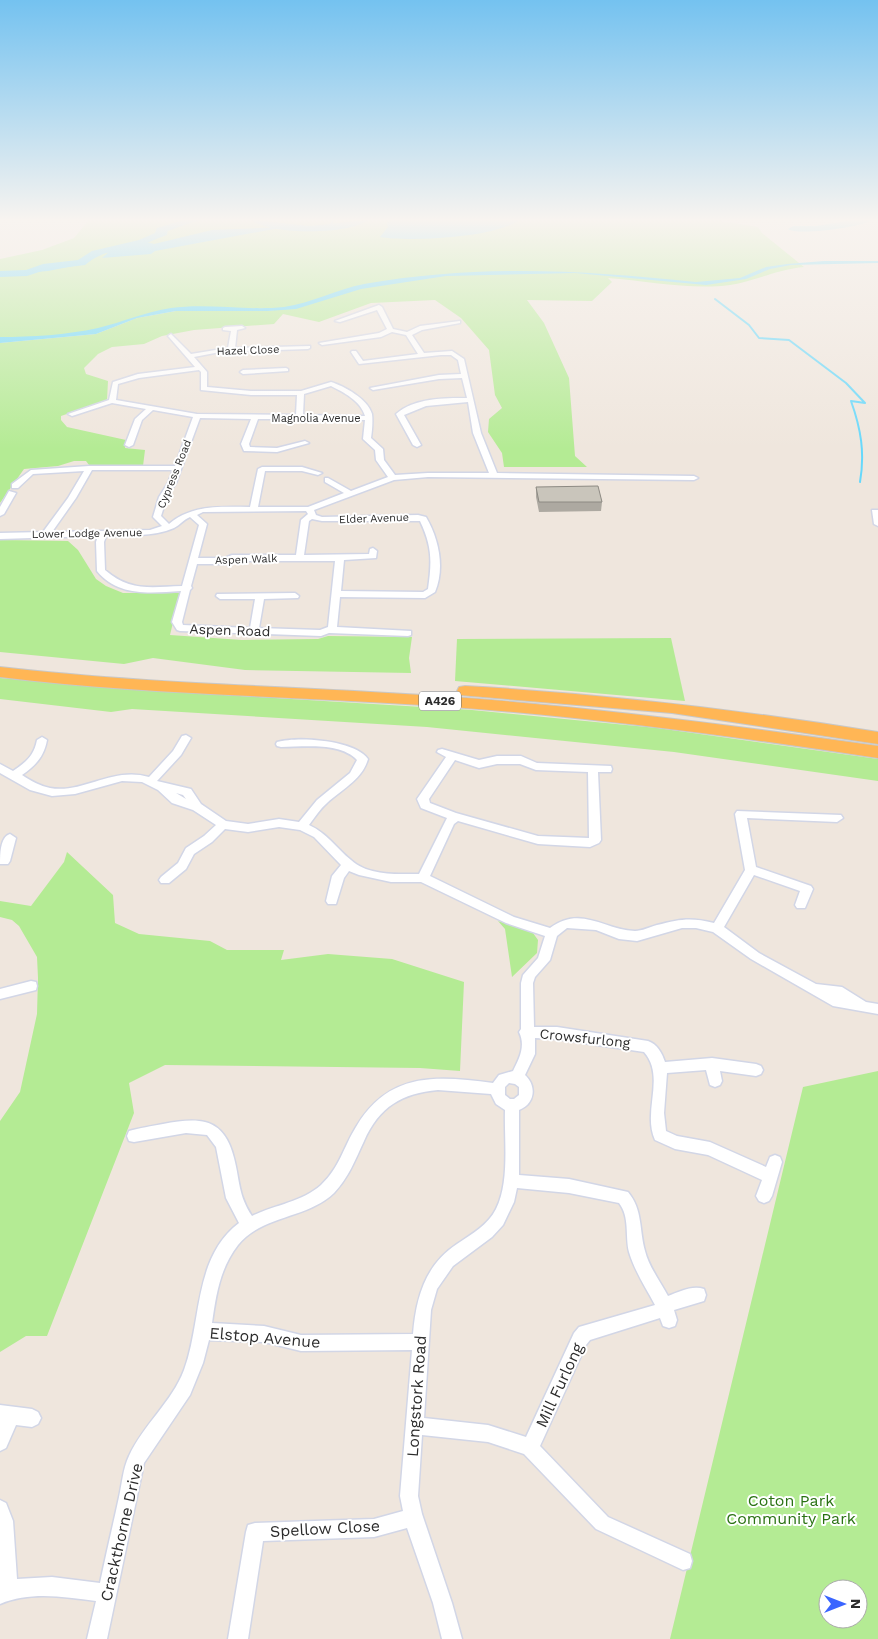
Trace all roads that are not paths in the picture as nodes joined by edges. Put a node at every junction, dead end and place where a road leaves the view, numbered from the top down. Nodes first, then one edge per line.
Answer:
1 (338, 321) dead end
2 (458, 322) dead end
3 (242, 328) dead end
4 (234, 329) junction
5 (225, 330) dead end
6 (391, 330) junction
7 (408, 334) junction
8 (171, 337) dead end
9 (322, 342) dead end
10 (308, 348) dead end
11 (231, 350) junction
12 (354, 352) dead end
13 (421, 354) junction
14 (189, 356) junction
15 (200, 368) junction
16 (286, 370) dead end
17 (243, 372) dead end
18 (465, 376) junction
19 (254, 382) junction
20 (373, 388) dead end
21 (301, 393) junction
22 (471, 400) junction
23 (112, 401) junction
24 (150, 409) junction
25 (72, 414) dead end
26 (198, 416) junction
27 (254, 418) junction
28 (299, 418) junction
29 (368, 418) junction
30 (305, 443) dead end
31 (130, 445) dead end
32 (417, 445) dead end
33 (88, 468) junction
34 (178, 468) junction
35 (318, 473) dead end
36 (494, 476) junction
37 (393, 478) junction
38 (694, 478) dead end
39 (328, 480) dead end
40 (350, 494) junction
41 (254, 509) junction
42 (310, 512) junction
43 (0, 514) edge
44 (191, 514) junction
45 (168, 527) junction
46 (103, 532) junction
47 (47, 533) junction
48 (0, 536) edge
49 (373, 551) dead end
50 (300, 556) junction
51 (340, 558) junction
52 (193, 561) junction
53 (188, 588) junction
54 (337, 594) junction
55 (220, 596) dead end
56 (260, 596) junction
57 (295, 596) dead end
58 (330, 630) junction
59 (254, 631) junction
60 (408, 633) dead end
61 (0, 662) edge
62 (0, 672) edge
63 (186, 738) dead end
64 (878, 738) edge
65 (42, 740) dead end
66 (282, 744) dead end
67 (442, 752) dead end
68 (878, 752) edge
69 (454, 756) junction
70 (0, 768) edge
71 (593, 769) junction
72 (608, 769) dead end
73 (15, 775) junction
74 (151, 781) junction
75 (455, 817) junction
76 (837, 818) dead end
77 (223, 825) junction
78 (302, 826) junction
79 (10, 838) dead end
80 (4, 854) edge
81 (348, 865) junction
82 (751, 870) junction
83 (423, 878) junction
84 (165, 880) dead end
85 (332, 901) dead end
86 (801, 906) dead end
87 (717, 928) junction
88 (552, 933) junction
89 (31, 986) dead end
90 (0, 994) edge
91 (872, 1008) edge
92 (526, 1032) junction
93 (712, 1064) junction
94 (660, 1068) junction
95 (756, 1070) dead end
96 (516, 1078) junction
97 (714, 1082) dead end
98 (497, 1089) junction
99 (512, 1104) junction
100 (134, 1136) dead end
101 (510, 1181) junction
102 (764, 1196) dead end
103 (249, 1225) junction
104 (698, 1294) dead end
105 (663, 1313) junction
106 (201, 1331) junction
107 (419, 1342) junction
108 (5, 1414) edge
109 (32, 1418) dead end
110 (413, 1426) junction
111 (0, 1442) edge
112 (530, 1448) junction
113 (0, 1509) edge
114 (412, 1518) junction
115 (683, 1561) dead end
116 (4, 1592) edge
117 (107, 1593) junction
118 (97, 1639) edge
119 (238, 1639) edge
120 (452, 1639) edge

1 - 6 street
2 - 7 street
3 - 4 street
4 - 5 street
4 - 11 street
6 - 7 street
6 - 9 street
7 - 13 street
8 - 14 street
10 - 11 street, Hazel Close
11 - 14 street, Hazel Close
12 - 13 street
13 - 18 street
14 - 15 street
15 - 19 street
15 - 23 street
16 - 19 street
17 - 19 street
18 - 20 street
18 - 22 street
19 - 21 street
21 - 28 street
21 - 29 street
22 - 32 street
22 - 36 street
23 - 24 street, Magnolia Avenue
23 - 25 street
24 - 26 street, Magnolia Avenue
24 - 31 street
26 - 27 street, Magnolia Avenue
26 - 34 street, Cypress Road
27 - 28 street, Magnolia Avenue
27 - 30 street
28 - 29 street, Magnolia Avenue
29 - 37 street, Magnolia Avenue
33 - 34 street
33 - 43 street
33 - 47 street
34 - 45 street, Cypress Road
35 - 41 street
36 - 37 street, Lower Lodge Avenue
36 - 38 street, Lower Lodge Avenue
37 - 40 street, Lower Lodge Avenue
39 - 40 street
40 - 42 street, Lower Lodge Avenue
41 - 42 street, Lower Lodge Avenue
41 - 44 street, Lower Lodge Avenue
42 - 50 street
42 - 54 street, Elder Avenue
44 - 45 street, Lower Lodge Avenue
44 - 52 street, Aspen Road
45 - 46 street, Lower Lodge Avenue
46 - 47 street, Lower Lodge Avenue
46 - 53 street
47 - 48 street, Lower Lodge Avenue
49 - 51 street
50 - 51 street
50 - 52 street, Aspen Walk
51 - 54 street
52 - 53 street, Aspen Road
53 - 59 street, Aspen Road
54 - 58 street
55 - 56 street
56 - 57 street
56 - 59 street
58 - 59 street, Aspen Road
58 - 60 street, Aspen Road
61 - 64 highway, A426
62 - 68 highway, A426
63 - 74 street
65 - 73 street
66 - 78 street
67 - 69 street
69 - 71 street
69 - 75 street
70 - 73 street
71 - 72 street
71 - 75 street
73 - 74 street
74 - 77 street
75 - 83 street
76 - 82 street
77 - 78 street
77 - 84 street
78 - 81 street
79 - 80 street
81 - 83 street
81 - 85 street
82 - 86 street
82 - 87 street
83 - 88 street
87 - 88 street
87 - 91 street
88 - 92 street
89 - 90 street
92 - 94 street, Crowsfurlong
92 - 96 street
93 - 94 street
93 - 95 street
93 - 97 street
94 - 102 street
96 - 98 street
96 - 99 street
98 - 99 street
98 - 103 street, Crackthorne Drive
99 - 101 street, Longstork Road
100 - 103 street
101 - 105 street
101 - 107 street, Longstork Road
103 - 106 street, Crackthorne Drive
104 - 105 street, Mill Furlong
105 - 112 street, Mill Furlong
106 - 107 street, Elstop Avenue
106 - 117 street, Crackthorne Drive
107 - 110 street, Longstork Road
108 - 109 street
108 - 111 street
110 - 112 street
110 - 114 street, Longstork Road
112 - 115 street
113 - 116 street
114 - 119 street, Spellow Close
114 - 120 street, Longstork Road
116 - 117 street
117 - 118 street, Crackthorne Drive

